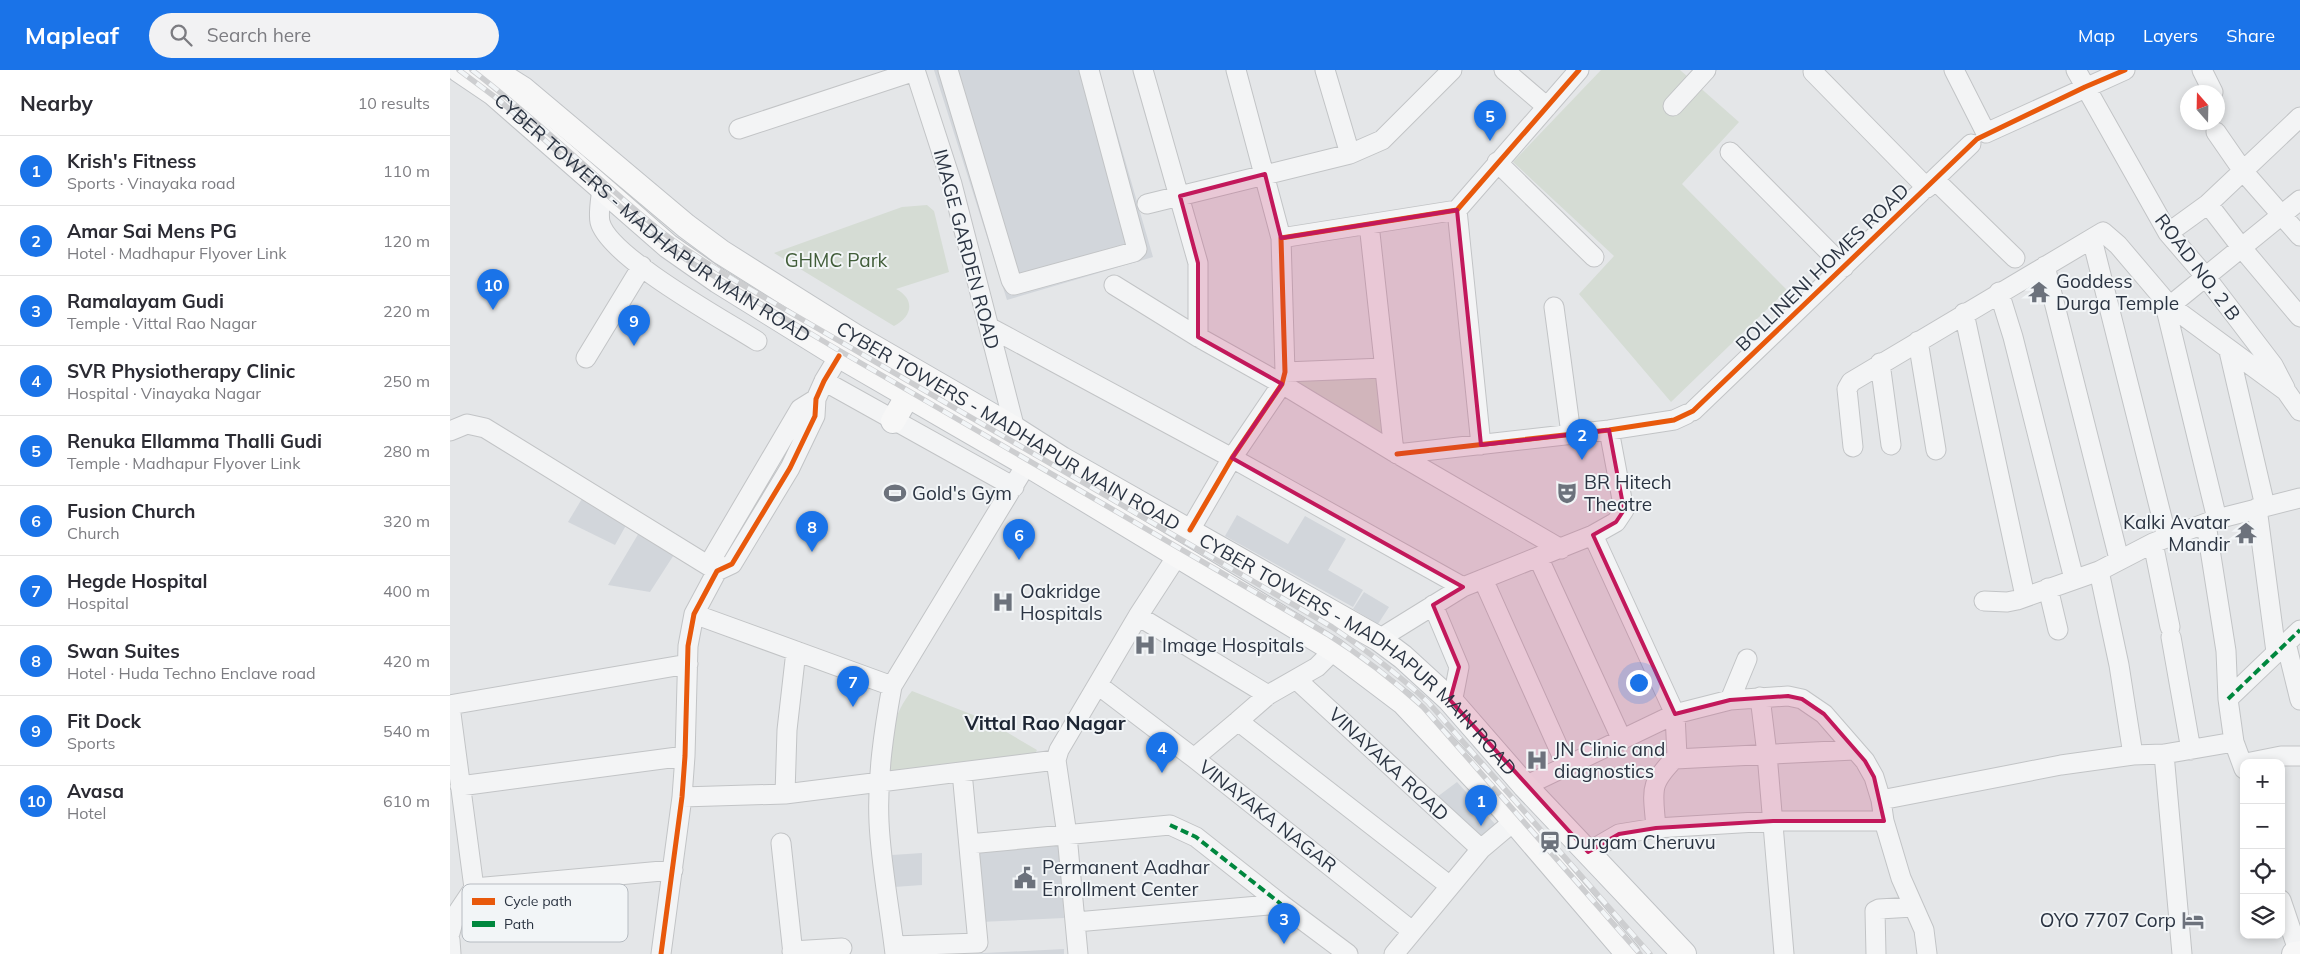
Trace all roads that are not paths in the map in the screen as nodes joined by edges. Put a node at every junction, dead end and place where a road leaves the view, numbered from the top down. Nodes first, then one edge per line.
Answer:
1 (459, 70) edge
2 (493, 70) edge
3 (948, 70) edge
4 (1089, 70) edge
5 (1143, 70) edge
6 (1236, 70) edge
7 (1325, 70) edge
8 (1452, 70) edge
9 (1504, 70) edge
10 (1579, 70) edge
11 (1706, 70) edge
12 (1954, 70) edge
13 (2076, 70) edge
14 (2125, 70) edge
15 (2202, 70) edge
16 (915, 71) edge
17 (1813, 72) dead end
18 (2210, 85) edge
19 (2084, 87) junction
20 (1673, 106) dead end
21 (1547, 107) junction
22 (2300, 117) edge
23 (739, 129) dead end
24 (2216, 132) dead end
25 (1971, 144) dead end
26 (1730, 152) dead end
27 (1350, 154) junction
28 (1497, 162) junction
29 (2244, 170) junction
30 (1265, 174) junction
31 (1931, 184) junction
32 (602, 188) junction
33 (1180, 196) junction
34 (2300, 200) edge
35 (1147, 204) dead end
36 (2208, 204) junction
37 (1457, 210) junction
38 (2281, 215) junction
39 (1369, 224) junction
40 (686, 226) junction
41 (2168, 233) junction
42 (2300, 236) edge
43 (1281, 238) junction
44 (2092, 239) junction
45 (668, 246) junction
46 (2241, 247) junction
47 (721, 252) junction
48 (1594, 257) dead end
49 (2015, 258) dead end
50 (642, 266) junction
51 (2044, 266) junction
52 (1844, 267) junction
53 (704, 270) junction
54 (2205, 276) junction
55 (1114, 285) dead end
56 (1999, 292) junction
57 (2169, 305) junction
58 (1554, 307) dead end
59 (1964, 314) junction
60 (2300, 317) edge
61 (989, 328) junction
62 (1198, 337) junction
63 (757, 341) dead end
64 (1918, 342) junction
65 (2229, 351) junction
66 (840, 356) junction
67 (586, 358) dead end
68 (1880, 364) junction
69 (1384, 368) junction
70 (1284, 378) junction
71 (824, 381) junction
72 (2286, 392) junction
73 (908, 395) junction
74 (2300, 411) edge
75 (893, 421) junction
76 (1015, 429) junction
77 (450, 430) edge
78 (1609, 430) junction
79 (1571, 434) junction
80 (1482, 445) junction
81 (1891, 445) dead end
82 (1853, 447) dead end
83 (1936, 450) dead end
84 (1395, 453) junction
85 (1232, 458) junction
86 (1026, 465) junction
87 (1014, 487) junction
88 (2300, 498) edge
89 (2261, 507) junction
90 (2211, 521) junction
91 (1190, 530) junction
92 (1592, 536) junction
93 (2160, 541) junction
94 (1562, 549) junction
95 (1177, 556) junction
96 (1538, 557) junction
97 (2119, 559) junction
98 (717, 571) junction
99 (2098, 571) junction
100 (2074, 579) junction
101 (1483, 580) junction
102 (1462, 587) junction
103 (2048, 588) junction
104 (2026, 596) junction
105 (1984, 601) dead end
106 (1433, 605) junction
107 (694, 614) junction
108 (1138, 616) junction
109 (2058, 630) dead end
110 (2300, 630) edge
111 (1379, 639) junction
112 (2281, 648) junction
113 (1334, 650) junction
114 (796, 651) junction
115 (1747, 659) dead end
116 (688, 664) junction
117 (1297, 680) junction
118 (1098, 685) junction
119 (892, 686) junction
120 (1268, 695) junction
121 (1760, 697) junction
122 (2228, 699) junction
123 (1450, 700) junction
124 (1730, 700) junction
125 (2300, 700) edge
126 (450, 705) edge
127 (1675, 714) junction
128 (1238, 720) junction
129 (1622, 740) junction
130 (2234, 742) junction
131 (1854, 750) junction
132 (2190, 750) junction
133 (1768, 754) junction
134 (2164, 754) junction
135 (2133, 755) junction
136 (685, 756) junction
137 (2300, 756) edge
138 (1194, 758) junction
139 (1675, 759) junction
140 (2241, 759) edge
141 (2269, 759) edge
142 (1056, 760) junction
143 (1567, 767) junction
144 (962, 772) junction
145 (879, 783) junction
146 (460, 786) junction
147 (1525, 786) junction
148 (785, 794) junction
149 (682, 797) junction
150 (1881, 800) junction
151 (1773, 821) junction
152 (1884, 821) junction
153 (1513, 822) junction
154 (1656, 828) junction
155 (1067, 835) junction
156 (781, 843) dead end
157 (969, 844) junction
158 (1481, 849) junction
159 (1588, 852) junction
160 (674, 870) junction
161 (473, 884) edge
162 (518, 884) edge
163 (1450, 886) junction
164 (1281, 904) junction
165 (462, 906) edge
166 (1913, 907) junction
167 (2285, 911) edge
168 (1076, 922) junction
169 (1412, 931) junction
170 (450, 934) edge
171 (450, 940) edge
172 (842, 948) dead end
173 (894, 950) edge
174 (793, 953) edge
175 (2300, 953) edge
176 (451, 954) edge
177 (661, 954) edge
178 (1078, 954) edge
179 (1348, 954) edge
180 (1394, 954) edge
181 (1628, 954) edge
182 (1684, 954) edge
183 (1784, 954) edge
184 (1876, 954) edge
185 (1928, 954) edge
186 (2182, 954) edge
187 (2294, 954) edge

1 - 32 main road, CYBER TOWERS - MADHAPUR MAIN ROAD
2 - 40 main road, CYBER TOWERS - MADHAPUR MAIN ROAD
3 - 4 street
5 - 33 street
6 - 30 street
7 - 27 street
8 - 27 street
9 - 21 street
10 - 21 street
11 - 20 street
12 - 19 street
13 - 19 street, ROAD NO. 2 B
14 - 19 street
15 - 18 street
16 - 23 street, IMAGE GARDEN ROAD
16 - 61 street, IMAGE GARDEN ROAD
17 - 31 street
19 - 41 street, ROAD NO. 2 B
21 - 28 street
22 - 29 street
24 - 29 street
25 - 31 street, BOLLINENI HOMES ROAD
26 - 52 street
27 - 30 street
28 - 37 street
28 - 48 street
29 - 36 street
29 - 38 street
30 - 33 street
30 - 43 street
31 - 49 street
31 - 52 street, BOLLINENI HOMES ROAD
32 - 45 main road, CYBER TOWERS - MADHAPUR MAIN ROAD
32 - 50 street
33 - 35 street
33 - 62 street
34 - 38 street
36 - 41 street
36 - 46 street
37 - 39 street
37 - 80 street
38 - 42 street
38 - 46 street
39 - 43 street
39 - 69 street
40 - 45 main road
40 - 47 main road, CYBER TOWERS - MADHAPUR MAIN ROAD
41 - 54 street, ROAD NO. 2 B
43 - 70 street
44 - 51 street
44 - 57 street
44 - 93 street
45 - 53 main road, CYBER TOWERS - MADHAPUR MAIN ROAD
46 - 54 street
46 - 60 street
47 - 53 main road
47 - 76 main road, CYBER TOWERS - MADHAPUR MAIN ROAD
50 - 63 street
50 - 67 street
51 - 56 street
51 - 97 street
52 - 78 street, BOLLINENI HOMES ROAD
53 - 66 main road, CYBER TOWERS - MADHAPUR MAIN ROAD
54 - 57 street
54 - 72 street, ROAD NO. 2 B
55 - 62 street
56 - 59 street
56 - 100 street
57 - 65 street
57 - 90 street
58 - 79 street
59 - 64 street
59 - 104 street
61 - 76 street, IMAGE GARDEN ROAD
61 - 85 street
62 - 70 street
64 - 68 street
64 - 83 street
65 - 72 street
65 - 89 street
66 - 71 street
66 - 73 main road, CYBER TOWERS - MADHAPUR MAIN ROAD
68 - 81 street
68 - 82 street
69 - 70 street
69 - 84 street
70 - 84 street
70 - 85 street
71 - 75 street
71 - 98 street
72 - 74 street
73 - 75 main road
73 - 86 main road, CYBER TOWERS - MADHAPUR MAIN ROAD
75 - 87 street
76 - 91 main road, CYBER TOWERS - MADHAPUR MAIN ROAD
77 - 98 street
78 - 79 street
78 - 92 street
79 - 80 street
80 - 84 street
84 - 94 street
85 - 91 street
85 - 102 street
86 - 87 street
86 - 95 main road, CYBER TOWERS - MADHAPUR MAIN ROAD
87 - 119 street
88 - 89 street
89 - 90 street
89 - 112 street
90 - 93 street
90 - 122 street
91 - 111 main road, CYBER TOWERS - MADHAPUR MAIN ROAD
92 - 94 street
92 - 127 street
93 - 97 street
93 - 132 street
94 - 96 street
95 - 108 street
95 - 113 main road, CYBER TOWERS - MADHAPUR MAIN ROAD
96 - 101 street
96 - 129 street
97 - 99 street
98 - 107 street
99 - 100 street
99 - 135 street
100 - 103 street
101 - 102 street
101 - 143 street
102 - 106 street
103 - 104 street
103 - 109 street
104 - 105 street
106 - 111 street
106 - 123 street
107 - 114 street
107 - 116 street
108 - 118 street
108 - 120 street
110 - 112 street
111 - 123 main road, CYBER TOWERS - MADHAPUR MAIN ROAD
112 - 122 street
112 - 125 street
113 - 117 street
113 - 153 main road, CYBER TOWERS - MADHAPUR MAIN ROAD
114 - 119 street
114 - 148 street
115 - 124 street
116 - 126 street
116 - 136 street
117 - 120 street
117 - 158 street, VINAYAKA ROAD
118 - 138 street, VINAYAKA NAGAR
118 - 142 street
119 - 145 street
120 - 128 street
121 - 124 street
121 - 131 street
121 - 133 street
122 - 130 street
123 - 147 main road, CYBER TOWERS - MADHAPUR MAIN ROAD
124 - 127 street
126 - 146 street
127 - 129 street
127 - 139 street
128 - 138 street
128 - 163 street
129 - 143 street
130 - 132 street
130 - 140 street
131 - 133 street
131 - 150 street
132 - 134 street
133 - 139 street
133 - 151 street
134 - 135 street
134 - 186 street
135 - 150 street
136 - 146 street
136 - 149 street
137 - 141 street
138 - 169 street, VINAYAKA NAGAR
139 - 154 street
142 - 144 street
142 - 155 street
143 - 147 street
144 - 145 street
144 - 157 street
145 - 148 street
145 - 173 street
146 - 161 street
147 - 159 main road, CYBER TOWERS - MADHAPUR MAIN ROAD
148 - 149 street
149 - 160 street
150 - 152 street
151 - 152 street
151 - 154 street
151 - 183 street
152 - 166 street
153 - 158 street
153 - 181 main road, CYBER TOWERS - MADHAPUR MAIN ROAD
154 - 159 street
155 - 157 street
155 - 164 street
155 - 168 street
156 - 174 street
157 - 173 street
158 - 163 street
159 - 182 main road, CYBER TOWERS - MADHAPUR MAIN ROAD
160 - 162 street
160 - 177 street
163 - 169 street
164 - 168 street
164 - 179 street
165 - 170 street
166 - 184 street
166 - 185 street
167 - 175 street
168 - 178 street
169 - 180 street
171 - 176 street
172 - 174 street
175 - 187 main road

